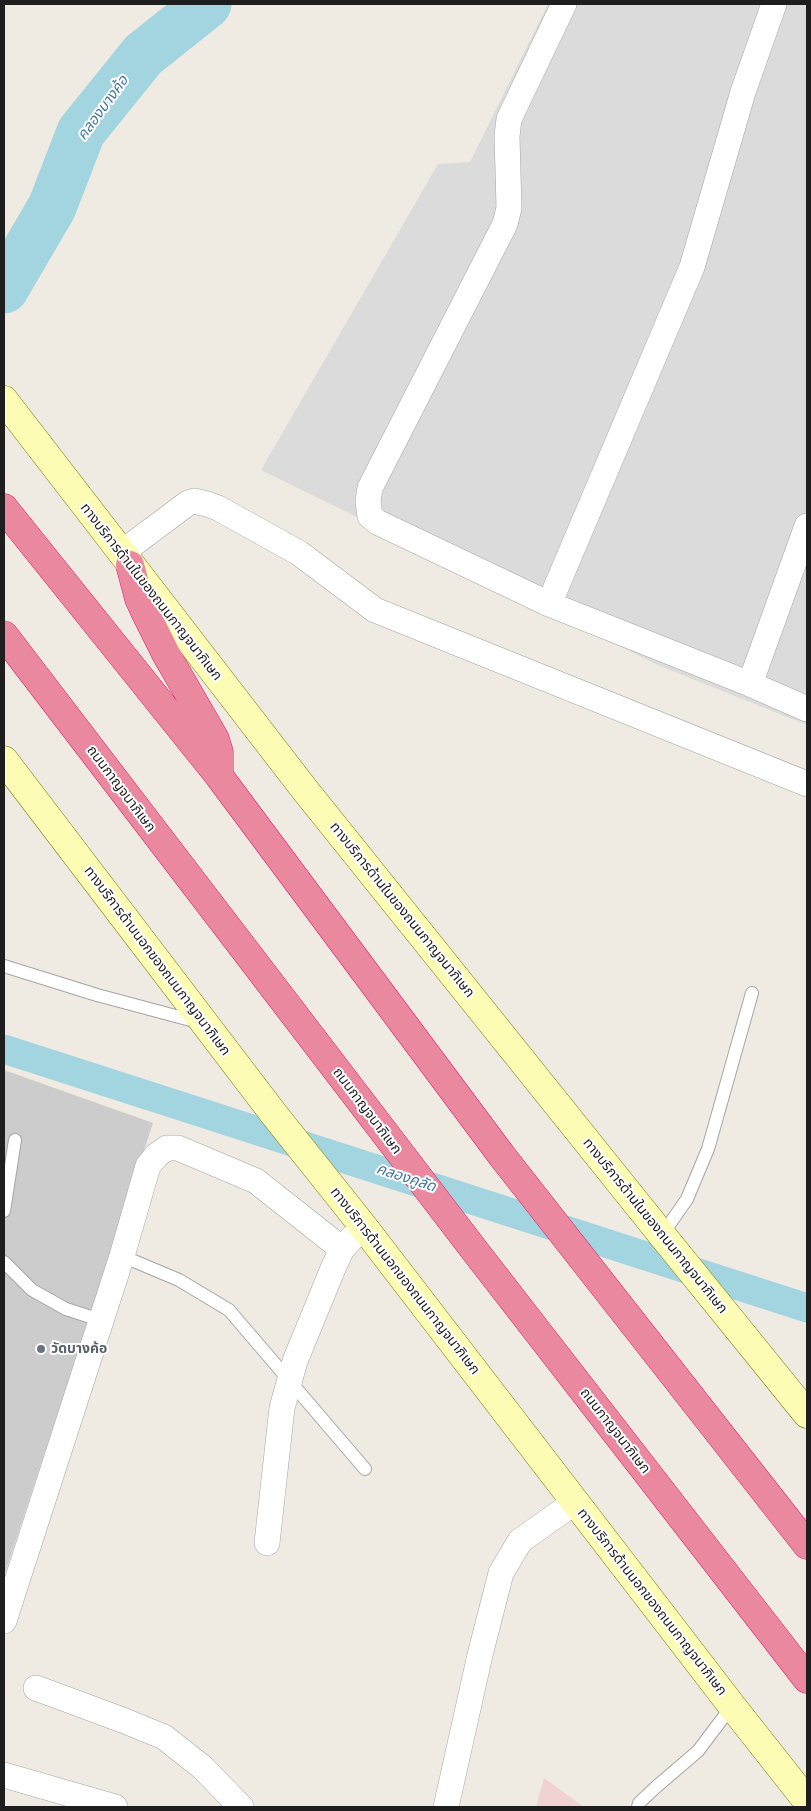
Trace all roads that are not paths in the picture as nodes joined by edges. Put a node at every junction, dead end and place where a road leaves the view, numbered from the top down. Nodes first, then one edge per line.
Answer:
1 (564, 4) edge
2 (774, 4) edge
3 (4, 400) edge
4 (4, 508) edge
5 (807, 526) edge
6 (125, 559) junction
7 (549, 604) junction
8 (4, 635) edge
9 (750, 684) junction
10 (807, 710) edge
11 (4, 760) edge
12 (219, 776) junction
13 (807, 784) edge
14 (4, 966) edge
15 (752, 993) dead end
16 (205, 1024) junction
17 (15, 1140) dead end
18 (4, 1211) edge
19 (363, 1226) junction
20 (668, 1243) junction
21 (342, 1248) junction
22 (122, 1256) junction
23 (4, 1262) edge
24 (100, 1320) junction
25 (289, 1382) junction
26 (807, 1414) edge
27 (365, 1469) dead end
28 (575, 1502) junction
29 (268, 1542) dead end
30 (807, 1545) edge
31 (4, 1621) edge
32 (807, 1678) edge
33 (36, 1688) dead end
34 (732, 1706) junction
35 (4, 1775) edge
36 (807, 1801) edge
37 (115, 1807) edge
38 (241, 1807) edge
39 (446, 1807) edge
40 (638, 1807) edge

1 - 7 street
2 - 7 street
3 - 6 main road, ทางบริการด้านในของถนนกาญจนาภิเษก
4 - 12 highway
5 - 9 street
6 - 12 highway
6 - 13 street
6 - 20 main road, ทางบริการด้านในของถนนกาญจนาภิเษก
7 - 9 street
8 - 32 highway, ถนนกาญจนาภิเษก
9 - 10 street
11 - 16 main road, ทางบริการด้านนอกของถนนกาญจนาภิเษก
12 - 30 highway
14 - 16 lane
15 - 20 lane
16 - 19 main road, ทางบริการด้านนอกของถนนกาญจนาภิเษก
17 - 18 lane
19 - 21 street
19 - 28 main road, ทางบริการด้านนอกของถนนกาญจนาภิเษก
20 - 26 main road, ทางบริการด้านในของถนนกาญจนาภิเษก
21 - 22 street
21 - 25 street
22 - 24 street
22 - 25 lane
23 - 24 lane
24 - 31 street
25 - 27 lane
25 - 29 street
28 - 34 main road, ทางบริการด้านนอกของถนนกาญจนาภิเษก
28 - 39 street
33 - 38 street
34 - 36 main road, ทางบริการด้านนอกของถนนกาญจนาภิเษก
34 - 40 lane
35 - 37 street

